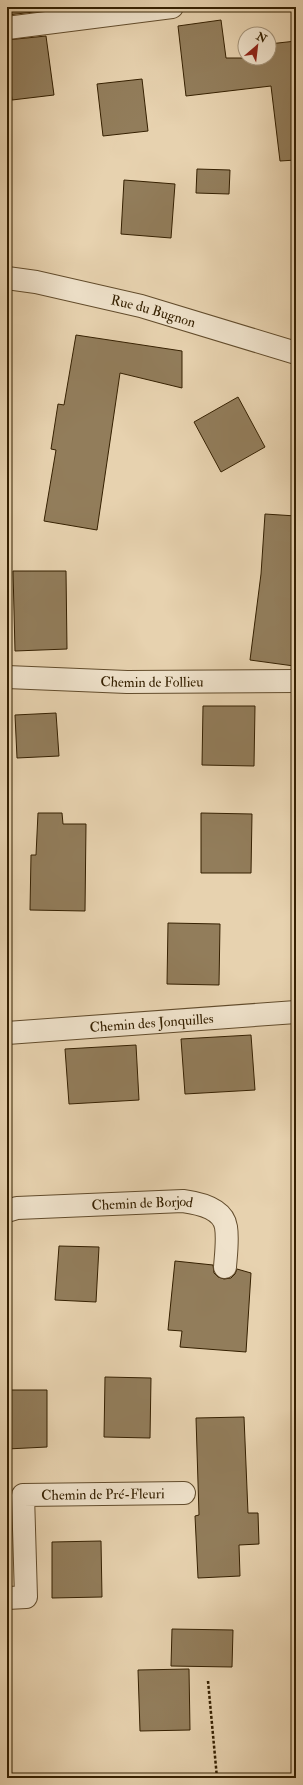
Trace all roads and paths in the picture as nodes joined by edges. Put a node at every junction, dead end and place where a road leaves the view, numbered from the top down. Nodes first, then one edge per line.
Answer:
1 (172, 7) edge
2 (7, 28) edge
3 (7, 278) edge
4 (296, 353) edge
5 (7, 677) edge
6 (296, 680) edge
7 (296, 1012) edge
8 (7, 1033) edge
9 (7, 1211) edge
10 (225, 1268) dead end
11 (184, 1492) dead end
12 (7, 1598) edge
13 (208, 1681) dead end
14 (217, 1778) edge

1 - 2 street
3 - 4 street, Rue du Bugnon
5 - 6 street, Chemin de Follieu
7 - 8 street, Chemin des Jonquilles
9 - 10 street, Chemin de Borjod
11 - 12 street, Chemin de Pré-Fleuri
13 - 14 path

